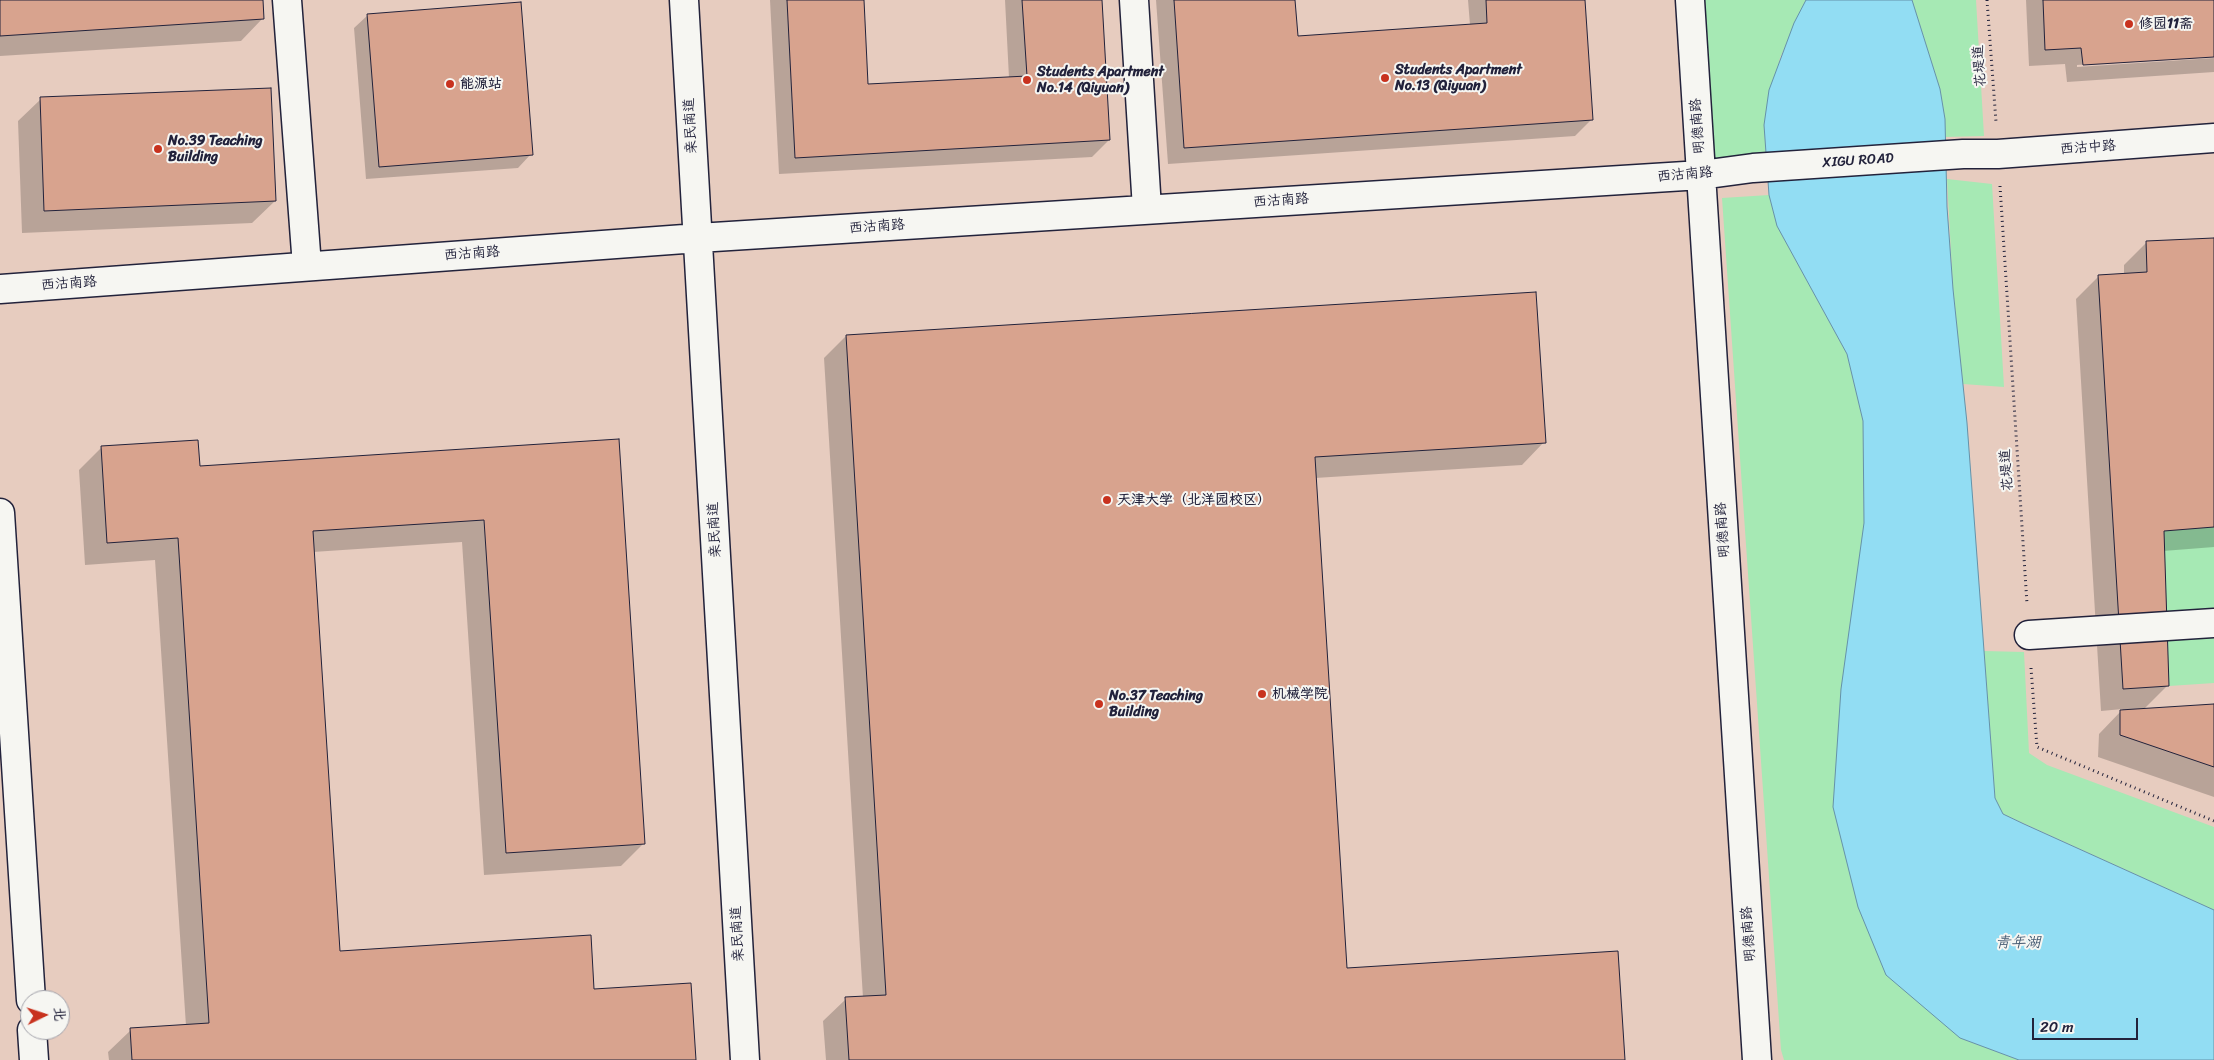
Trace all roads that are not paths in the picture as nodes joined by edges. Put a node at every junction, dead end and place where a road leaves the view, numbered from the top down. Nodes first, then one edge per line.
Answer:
1 (287, 0) edge
2 (684, 0) edge
3 (1134, 0) edge
4 (1690, 0) edge
5 (2214, 138) edge
6 (1962, 154) joint
7 (1753, 168) joint
8 (1701, 175) junction
9 (1147, 210) junction
10 (698, 238) junction
11 (307, 266) junction
12 (0, 289) edge
13 (0, 513) edge
14 (2214, 623) edge
15 (2029, 634) road end
16 (29, 990) edge
17 (33, 1040) edge
18 (34, 1060) edge
19 (746, 1060) edge
20 (1757, 1060) edge

1 - 11 street
2 - 10 street, 亲民南道
3 - 9 street
4 - 8 street, 明德南路
5 - 6 street, 西沽中路
6 - 7 street, XIGU ROAD
7 - 8 street, 西沽南路
8 - 9 street, 西沽南路
8 - 20 street, 明德南路
9 - 10 street, 西沽南路
10 - 11 street, 西沽南路
10 - 19 street, 亲民南道
11 - 12 street, 西沽南路
13 - 16 street
14 - 15 street
17 - 18 street

